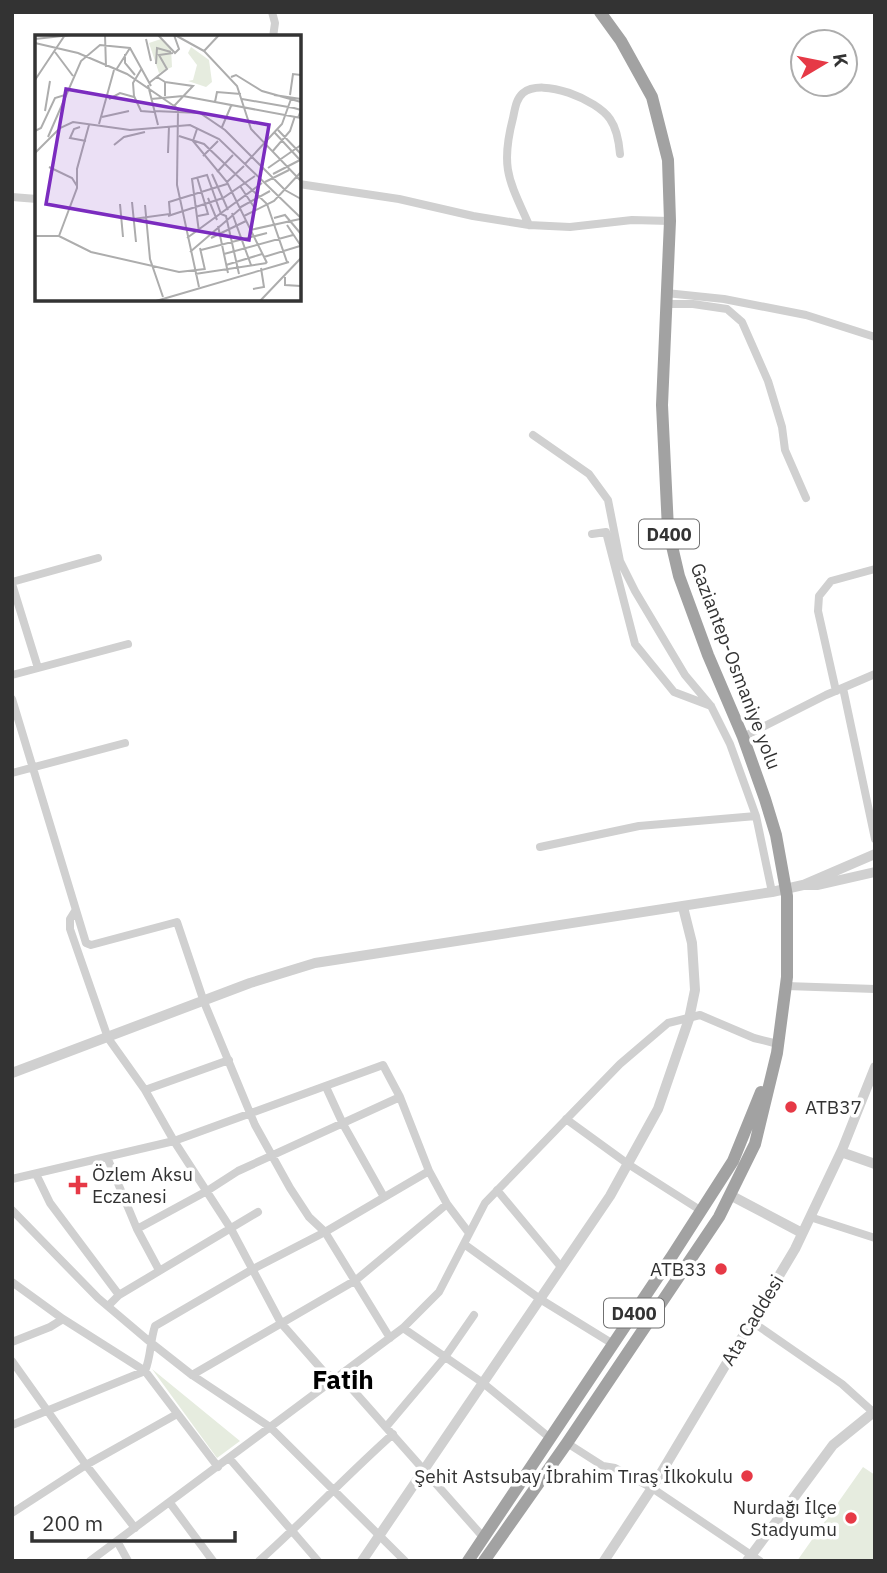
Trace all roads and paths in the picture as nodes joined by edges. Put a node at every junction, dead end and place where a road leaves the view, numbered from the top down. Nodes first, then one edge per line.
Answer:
1 (272, 12) edge
2 (600, 12) edge
3 (273, 35) edge
4 (620, 154) dead end
5 (301, 184) edge
6 (12, 197) edge
7 (35, 199) edge
8 (670, 221) junction
9 (529, 225) junction
10 (666, 298) junction
11 (875, 337) edge
12 (533, 435) dead end
13 (806, 498) dead end
14 (592, 534) dead end
15 (98, 558) dead end
16 (875, 569) edge
17 (12, 583) edge
18 (128, 644) dead end
19 (38, 668) junction
20 (875, 674) edge
21 (12, 675) edge
22 (839, 689) junction
23 (12, 699) edge
24 (711, 706) junction
25 (743, 737) junction
26 (125, 743) dead end
27 (32, 768) junction
28 (12, 773) edge
29 (756, 817) junction
30 (875, 839) edge
31 (540, 847) dead end
32 (875, 854) edge
33 (875, 872) edge
34 (803, 884) junction
35 (786, 889) junction
36 (772, 892) junction
37 (683, 907) junction
38 (75, 911) junction
39 (786, 986) junction
40 (875, 989) edge
41 (204, 1002) junction
42 (689, 1019) junction
43 (108, 1038) junction
44 (778, 1049) junction
45 (229, 1060) junction
46 (875, 1067) edge
47 (12, 1073) edge
48 (326, 1087) junction
49 (145, 1090) junction
50 (400, 1097) junction
51 (251, 1115) junction
52 (566, 1119) junction
53 (343, 1124) junction
54 (174, 1140) junction
55 (841, 1152) junction
56 (271, 1155) junction
57 (107, 1157) junction
58 (628, 1164) junction
59 (875, 1164) edge
60 (429, 1171) junction
61 (36, 1174) junction
62 (12, 1179) edge
63 (207, 1191) junction
64 (497, 1191) junction
65 (730, 1195) junction
66 (384, 1197) junction
67 (447, 1204) junction
68 (12, 1210) edge
69 (701, 1210) junction
70 (258, 1212) dead end
71 (810, 1217) junction
72 (137, 1229) junction
73 (231, 1229) junction
74 (325, 1232) junction
75 (802, 1233) junction
76 (469, 1234) junction
77 (875, 1238) edge
78 (464, 1244) junction
79 (561, 1267) junction
80 (253, 1269) junction
81 (159, 1270) junction
82 (356, 1280) junction
83 (12, 1283) edge
84 (119, 1295) junction
85 (540, 1299) junction
86 (108, 1306) junction
87 (474, 1315) dead end
88 (63, 1319) junction
89 (751, 1321) junction
90 (281, 1323) junction
91 (403, 1328) junction
92 (390, 1338) junction
93 (12, 1342) edge
94 (150, 1342) junction
95 (613, 1345) junction
96 (445, 1357) junction
97 (12, 1361) edge
98 (145, 1371) junction
99 (192, 1375) junction
100 (336, 1379) junction
101 (483, 1383) junction
102 (46, 1410) junction
103 (874, 1411) edge
104 (177, 1414) junction
105 (12, 1425) edge
106 (270, 1427) junction
107 (390, 1430) junction
108 (550, 1438) junction
109 (567, 1443) junction
110 (229, 1458) junction
111 (86, 1465) junction
112 (218, 1467) junction
113 (424, 1469) junction
114 (652, 1488) junction
115 (332, 1489) junction
116 (170, 1503) junction
117 (12, 1513) edge
118 (135, 1528) junction
119 (293, 1531) junction
120 (379, 1534) junction
121 (484, 1538) junction
122 (117, 1541) junction
123 (610, 1559) edge
124 (753, 1559) edge
125 (90, 1561) edge
126 (128, 1561) edge
127 (213, 1561) edge
128 (259, 1561) edge
129 (318, 1561) edge
130 (362, 1561) edge
131 (405, 1561) edge
132 (468, 1561) edge
133 (484, 1561) edge

1 - 3 street
2 - 8 highway, Gaziantep-Osmaniye yolu / D400
4 - 9 street
5 - 9 street
6 - 7 street
8 - 9 street
8 - 10 highway, Gaziantep-Osmaniye yolu / D400
10 - 11 street
10 - 13 street
10 - 25 highway, Gaziantep-Osmaniye yolu / D400
12 - 24 street
14 - 24 street
15 - 17 street
16 - 22 street
17 - 19 street
18 - 19 street
19 - 21 street
20 - 22 street
22 - 25 street
22 - 30 street
23 - 27 street
24 - 29 street
25 - 35 highway, Gaziantep-Osmaniye yolu / D400
26 - 27 street
27 - 28 street
27 - 38 street
29 - 31 street
29 - 36 street
32 - 34 street
33 - 34 street
34 - 35 street
35 - 36 street
35 - 39 highway, Gaziantep-Osmaniye yolu / D400
36 - 37 street
37 - 41 street
37 - 42 street
38 - 41 street
38 - 43 street
39 - 40 street
39 - 44 highway, Gaziantep-Osmaniye yolu / D400
41 - 43 street
41 - 45 street
42 - 44 street
42 - 52 street
42 - 58 street
43 - 47 street
43 - 49 street
44 - 65 highway, Gaziantep-Osmaniye yolu / D400
44 - 69 highway, Gaziantep-Osmaniye yolu / D400
45 - 49 street
45 - 51 street
46 - 55 street, Ata Caddesi
48 - 50 street
48 - 51 street
48 - 53 street
49 - 54 street
50 - 53 street
50 - 60 street
51 - 54 street
51 - 56 street
52 - 58 street
52 - 64 street
53 - 56 street
53 - 66 street
54 - 57 street
54 - 63 street
55 - 59 street
55 - 71 street, Ata Caddesi
56 - 63 street
56 - 74 street
57 - 61 street
57 - 72 street
58 - 69 street
58 - 79 street
60 - 66 street
60 - 67 street
61 - 62 street
61 - 84 street
63 - 72 street
63 - 73 street
64 - 76 street
64 - 79 street
65 - 75 street
65 - 109 highway, Gaziantep-Osmaniye yolu / D400
66 - 74 street
67 - 76 street
67 - 82 street
68 - 86 street
69 - 95 highway, Gaziantep-Osmaniye yolu / D400
70 - 73 street
71 - 75 street, Ata Caddesi
71 - 77 street
72 - 81 street
73 - 80 street
73 - 81 street
74 - 80 street
74 - 82 street
75 - 89 street, Ata Caddesi
76 - 78 street
78 - 85 street
78 - 91 street
79 - 85 street
80 - 90 street
80 - 94 street
81 - 84 street
82 - 90 street
82 - 92 street
83 - 88 street
84 - 86 street
85 - 95 street
85 - 101 street
86 - 94 street
87 - 96 street
88 - 93 street
88 - 98 street
89 - 103 street
89 - 114 street, Ata Caddesi
90 - 99 street
90 - 100 street
91 - 92 street
91 - 96 street
92 - 100 street
94 - 98 street
94 - 99 street
95 - 108 highway, Gaziantep-Osmaniye yolu / D400
96 - 101 street
96 - 107 street
97 - 102 street
98 - 102 street
98 - 104 street
99 - 106 street
100 - 106 street
100 - 107 street
101 - 108 street
101 - 113 street
102 - 105 street
102 - 111 street
103 - 124 street
104 - 111 street
104 - 112 street
106 - 110 street
106 - 115 street
107 - 113 street
107 - 115 street
108 - 121 highway, Gaziantep-Osmaniye yolu / D400
109 - 114 street
109 - 133 highway, Gaziantep-Osmaniye yolu / D400
110 - 112 street
110 - 119 street
111 - 117 street
111 - 118 street
112 - 116 street
113 - 120 street
113 - 121 street
114 - 123 street, Ata Caddesi
114 - 124 street
115 - 119 street
115 - 120 street
116 - 118 street
116 - 127 street
118 - 122 street
119 - 128 street
119 - 129 street
120 - 130 street
120 - 131 street
121 - 132 highway, Gaziantep-Osmaniye yolu / D400
122 - 125 street
122 - 126 street

